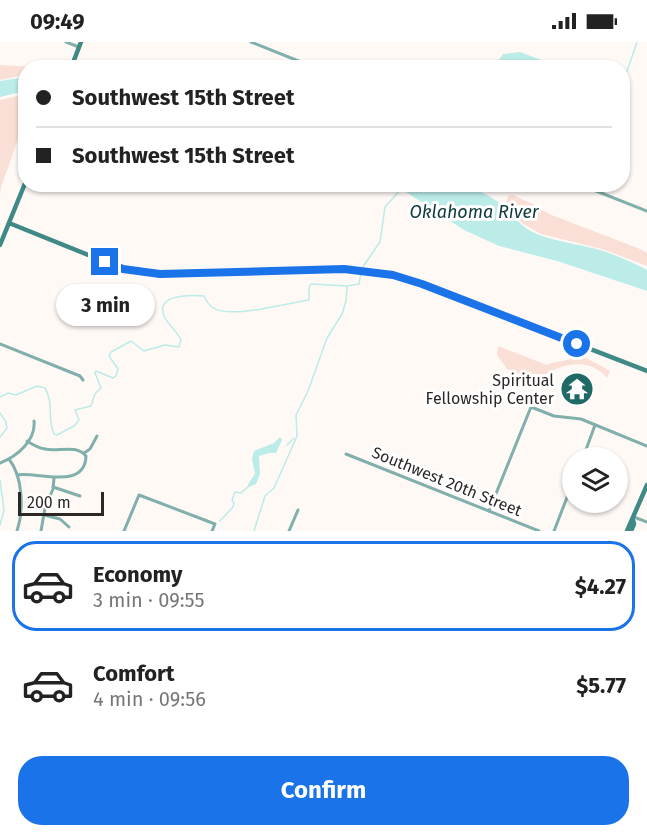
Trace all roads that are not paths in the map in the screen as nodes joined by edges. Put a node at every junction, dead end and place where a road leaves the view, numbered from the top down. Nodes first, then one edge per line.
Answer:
1 (66, 42) edge
2 (251, 42) edge
3 (80, 45) edge
4 (75, 60) edge
5 (296, 60) edge
6 (22, 192) edge
7 (599, 192) edge
8 (647, 211) edge
9 (9, 223) junction
10 (0, 245) edge
11 (0, 344) edge
12 (647, 371) edge
13 (83, 380) dead end
14 (34, 421) dead end
15 (595, 425) junction
16 (97, 436) dead end
17 (27, 441) junction
18 (647, 446) edge
19 (587, 447) edge
20 (84, 453) junction
21 (346, 454) dead end
22 (9, 459) junction
23 (0, 463) edge
24 (17, 475) junction
25 (54, 478) junction
26 (647, 485) edge
27 (53, 487) junction
28 (80, 496) dead end
29 (298, 510) dead end
30 (562, 510) edge
31 (489, 511) junction
32 (44, 515) junction
33 (634, 519) junction
34 (647, 522) edge
35 (69, 527) dead end
36 (17, 531) edge
37 (41, 531) edge
38 (124, 531) edge
39 (212, 531) edge
40 (289, 531) edge
41 (539, 531) edge
42 (554, 531) edge
43 (629, 531) edge

1 - 3 street
2 - 5 street
3 - 4 main road
6 - 9 main road
7 - 8 street
9 - 10 main road
9 - 12 main road
11 - 13 street
14 - 17 street
15 - 18 street
15 - 19 street
15 - 31 street
16 - 20 street
17 - 20 street
17 - 22 street
20 - 25 street
21 - 31 street, Southwest 20th Street
22 - 23 street
22 - 24 street
24 - 25 street
24 - 36 street
25 - 27 street
26 - 33 main road
27 - 28 street
27 - 32 street
29 - 40 street
30 - 42 street
31 - 41 street, Southwest 20th Street
32 - 35 street
32 - 37 street
33 - 34 street
33 - 43 main road
38 - 39 street

